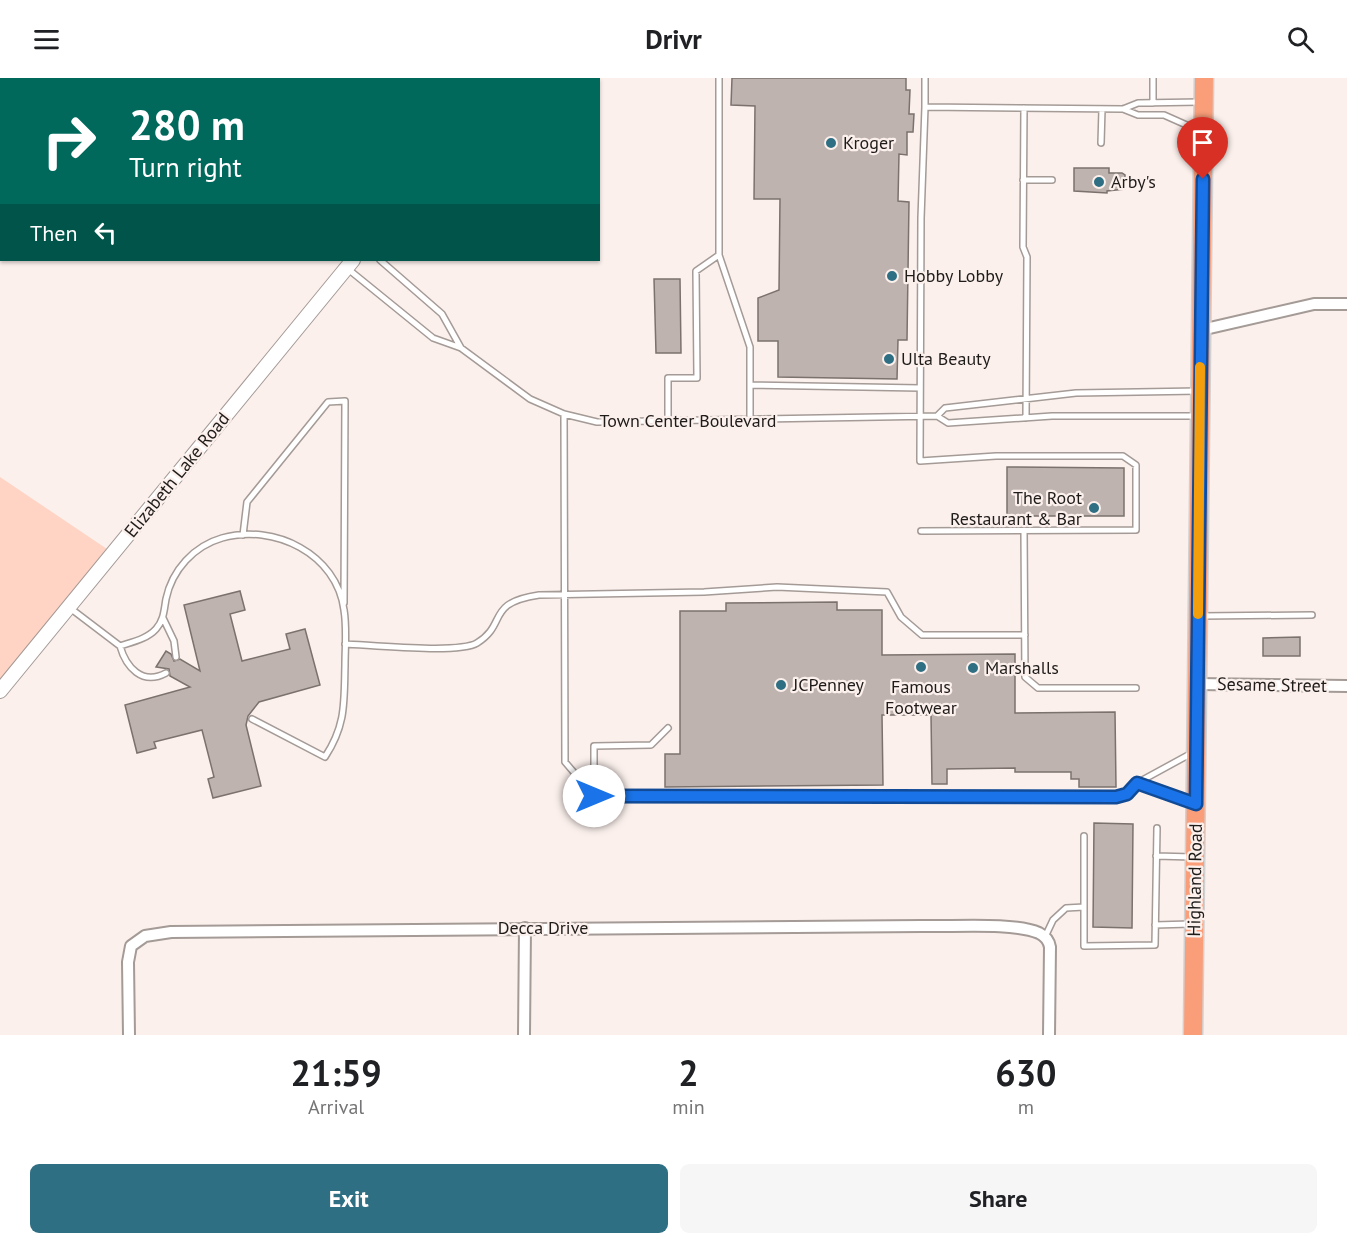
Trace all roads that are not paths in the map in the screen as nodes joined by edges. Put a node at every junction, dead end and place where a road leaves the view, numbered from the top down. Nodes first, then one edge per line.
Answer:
1 (719, 78) edge
2 (925, 78) edge
3 (1153, 78) edge
4 (1204, 78) edge
5 (1203, 102) junction
6 (1153, 103) junction
7 (925, 106) junction
8 (1024, 108) junction
9 (1102, 109) junction
10 (1123, 109) junction
11 (1203, 132) junction
12 (1101, 143) dead end
13 (1023, 180) junction
14 (1052, 180) dead end
15 (719, 255) junction
16 (381, 261) edge
17 (350, 264) edge
18 (1347, 304) edge
19 (1201, 330) junction
20 (461, 348) junction
21 (750, 386) junction
22 (920, 388) junction
23 (1200, 391) junction
24 (1026, 399) junction
25 (564, 414) junction
26 (1200, 416) junction
27 (937, 417) junction
28 (919, 418) junction
29 (1026, 418) junction
30 (750, 421) junction
31 (668, 423) junction
32 (921, 531) dead end
33 (1024, 531) junction
34 (243, 535) junction
35 (565, 593) junction
36 (69, 608) junction
37 (344, 610) junction
38 (1312, 615) dead end
39 (1198, 616) junction
40 (162, 618) junction
41 (1025, 635) junction
42 (345, 644) junction
43 (120, 646) junction
44 (176, 657) dead end
45 (166, 673) dead end
46 (2, 684) edge
47 (1197, 684) junction
48 (1347, 686) edge
49 (1136, 688) dead end
50 (252, 719) dead end
51 (668, 728) dead end
52 (1196, 751) junction
53 (1137, 783) junction
54 (594, 796) junction
55 (1196, 804) junction
56 (1157, 828) dead end
57 (1084, 836) dead end
58 (1156, 856) junction
59 (1195, 857) junction
60 (1084, 908) junction
61 (1194, 924) junction
62 (1155, 925) junction
63 (525, 928) junction
64 (1045, 937) junction
65 (129, 1035) edge
66 (524, 1035) edge
67 (1049, 1035) edge
68 (1193, 1035) edge

1 - 15 lane
2 - 7 lane
3 - 6 lane
4 - 5 highway, Highland Road
5 - 6 lane
5 - 11 highway, Highland Road
6 - 10 lane
7 - 8 lane
7 - 22 lane
8 - 9 lane
8 - 13 lane
9 - 10 lane
9 - 12 lane
10 - 11 lane
11 - 19 highway, Highland Road
13 - 14 lane
13 - 24 lane
15 - 21 lane
15 - 31 lane
16 - 20 lane, Town Center Boulevard
17 - 20 lane, Town Center Boulevard
17 - 36 street, Elizabeth Lake Road
18 - 19 street
19 - 23 highway, Highland Road
20 - 25 lane, Town Center Boulevard
21 - 22 lane
21 - 30 lane
22 - 28 lane
23 - 24 lane, Town Center Boulevard
23 - 26 highway, Highland Road
24 - 27 lane, Town Center Boulevard
24 - 29 lane
25 - 31 lane, Town Center Boulevard
25 - 35 lane
26 - 29 lane, Town Center Boulevard
26 - 39 highway, Highland Road
27 - 28 lane, Town Center Boulevard
27 - 29 lane, Town Center Boulevard
28 - 30 lane, Town Center Boulevard
28 - 33 lane
30 - 31 lane, Town Center Boulevard
32 - 33 lane
33 - 41 lane
34 - 37 lane
34 - 37 lane
34 - 40 lane
35 - 41 lane
35 - 42 lane
35 - 54 lane
36 - 43 lane
36 - 46 street, Elizabeth Lake Road
37 - 42 lane
38 - 39 lane
39 - 47 highway, Highland Road
40 - 43 lane
40 - 44 lane
41 - 49 lane
42 - 50 lane
43 - 45 lane
47 - 48 street, Sesame Street
47 - 52 highway, Highland Road
51 - 54 lane
52 - 53 lane
52 - 55 highway, Highland Road
53 - 54 lane
53 - 55 lane
55 - 59 highway, Highland Road
56 - 58 lane
57 - 60 lane
58 - 59 lane
58 - 62 lane
59 - 61 highway, Highland Road
60 - 62 lane
60 - 64 lane
61 - 62 lane
61 - 68 highway, Highland Road
63 - 64 street, Decca Drive
63 - 65 street, Decca Drive
63 - 66 street
64 - 67 street

